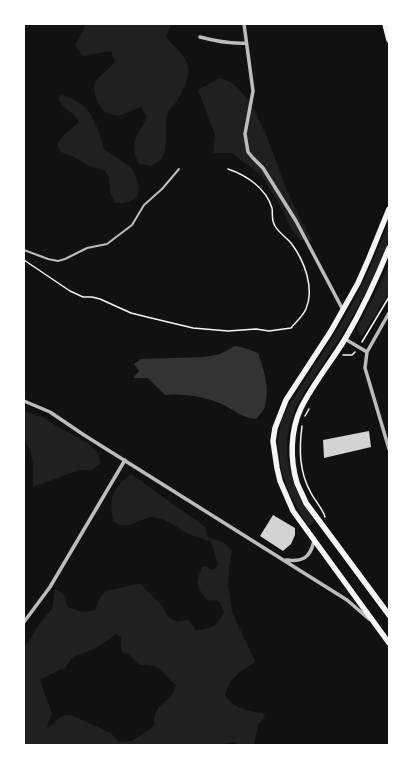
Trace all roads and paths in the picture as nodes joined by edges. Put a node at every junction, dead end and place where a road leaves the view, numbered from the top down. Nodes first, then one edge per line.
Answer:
1 (244, 24) edge
2 (385, 24) edge
3 (200, 37) dead end
4 (389, 40) edge
5 (246, 42) junction
6 (180, 169) dead end
7 (228, 169) dead end
8 (389, 209) edge
9 (389, 248) edge
10 (24, 250) edge
11 (24, 260) edge
12 (389, 297) edge
13 (343, 310) junction
14 (389, 313) edge
15 (345, 339) junction
16 (358, 347) junction
17 (367, 352) junction
18 (341, 357) dead end
19 (24, 401) edge
20 (310, 406) dead end
21 (305, 417) dead end
22 (303, 422) dead end
23 (389, 449) edge
24 (125, 460) junction
25 (320, 522) junction
26 (314, 541) junction
27 (285, 560) junction
28 (389, 615) edge
29 (24, 622) edge
30 (377, 625) junction
31 (389, 643) edge

1 - 5 street
2 - 4 main road
3 - 5 street
5 - 13 street
6 - 10 lane
7 - 11 path
8 - 13 main road
9 - 15 main road
12 - 16 path
13 - 26 main road
14 - 17 street
15 - 16 street
15 - 25 main road
16 - 17 street
16 - 18 path
17 - 23 street
19 - 24 street
20 - 21 path
22 - 25 path
24 - 27 street
24 - 29 street
25 - 28 main road
26 - 27 street
26 - 30 main road
27 - 30 street
30 - 31 main road

